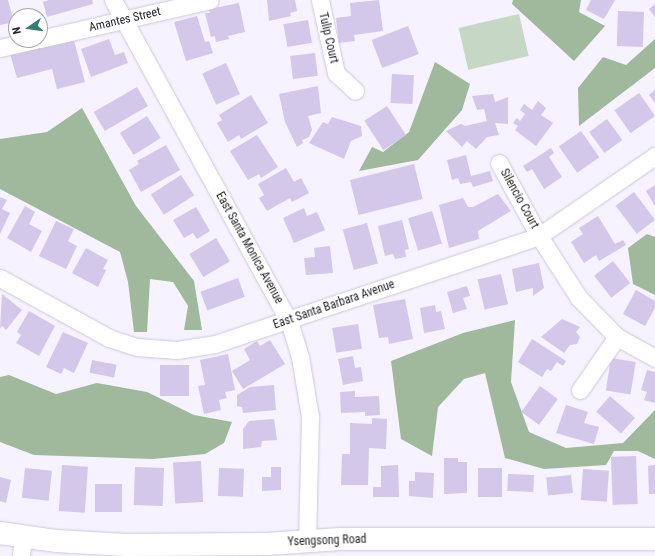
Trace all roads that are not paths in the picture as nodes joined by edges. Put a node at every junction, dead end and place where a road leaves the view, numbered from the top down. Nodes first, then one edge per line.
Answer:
1 (113, 0) edge
2 (210, 0) edge
3 (320, 0) edge
4 (124, 20) junction
5 (48, 37) edge
6 (355, 92) dead end
7 (655, 156) edge
8 (499, 163) dead end
9 (539, 236) junction
10 (0, 278) edge
11 (289, 321) junction
12 (617, 337) junction
13 (655, 358) edge
14 (580, 390) dead end
15 (0, 534) edge
16 (655, 539) edge
17 (22, 547) edge
18 (307, 549) edge

1 - 4 street, East Santa Monica Avenue
2 - 4 street, Amantes Street
3 - 6 street, Tulip Court
4 - 5 street, Amantes Street
4 - 11 street, East Santa Monica Avenue
7 - 9 street, East Santa Barbara Avenue
8 - 9 street, Silencio Court
9 - 11 street, East Santa Barbara Avenue
9 - 12 street, Silencio Court
10 - 11 street, East Santa Barbara Avenue
11 - 18 street, East Santa Monica Avenue
12 - 13 street, Silencio Court
12 - 14 street
15 - 17 main road, Ysengsong Road
16 - 18 main road, Ysengsong Road
17 - 18 main road, Ysengsong Road

